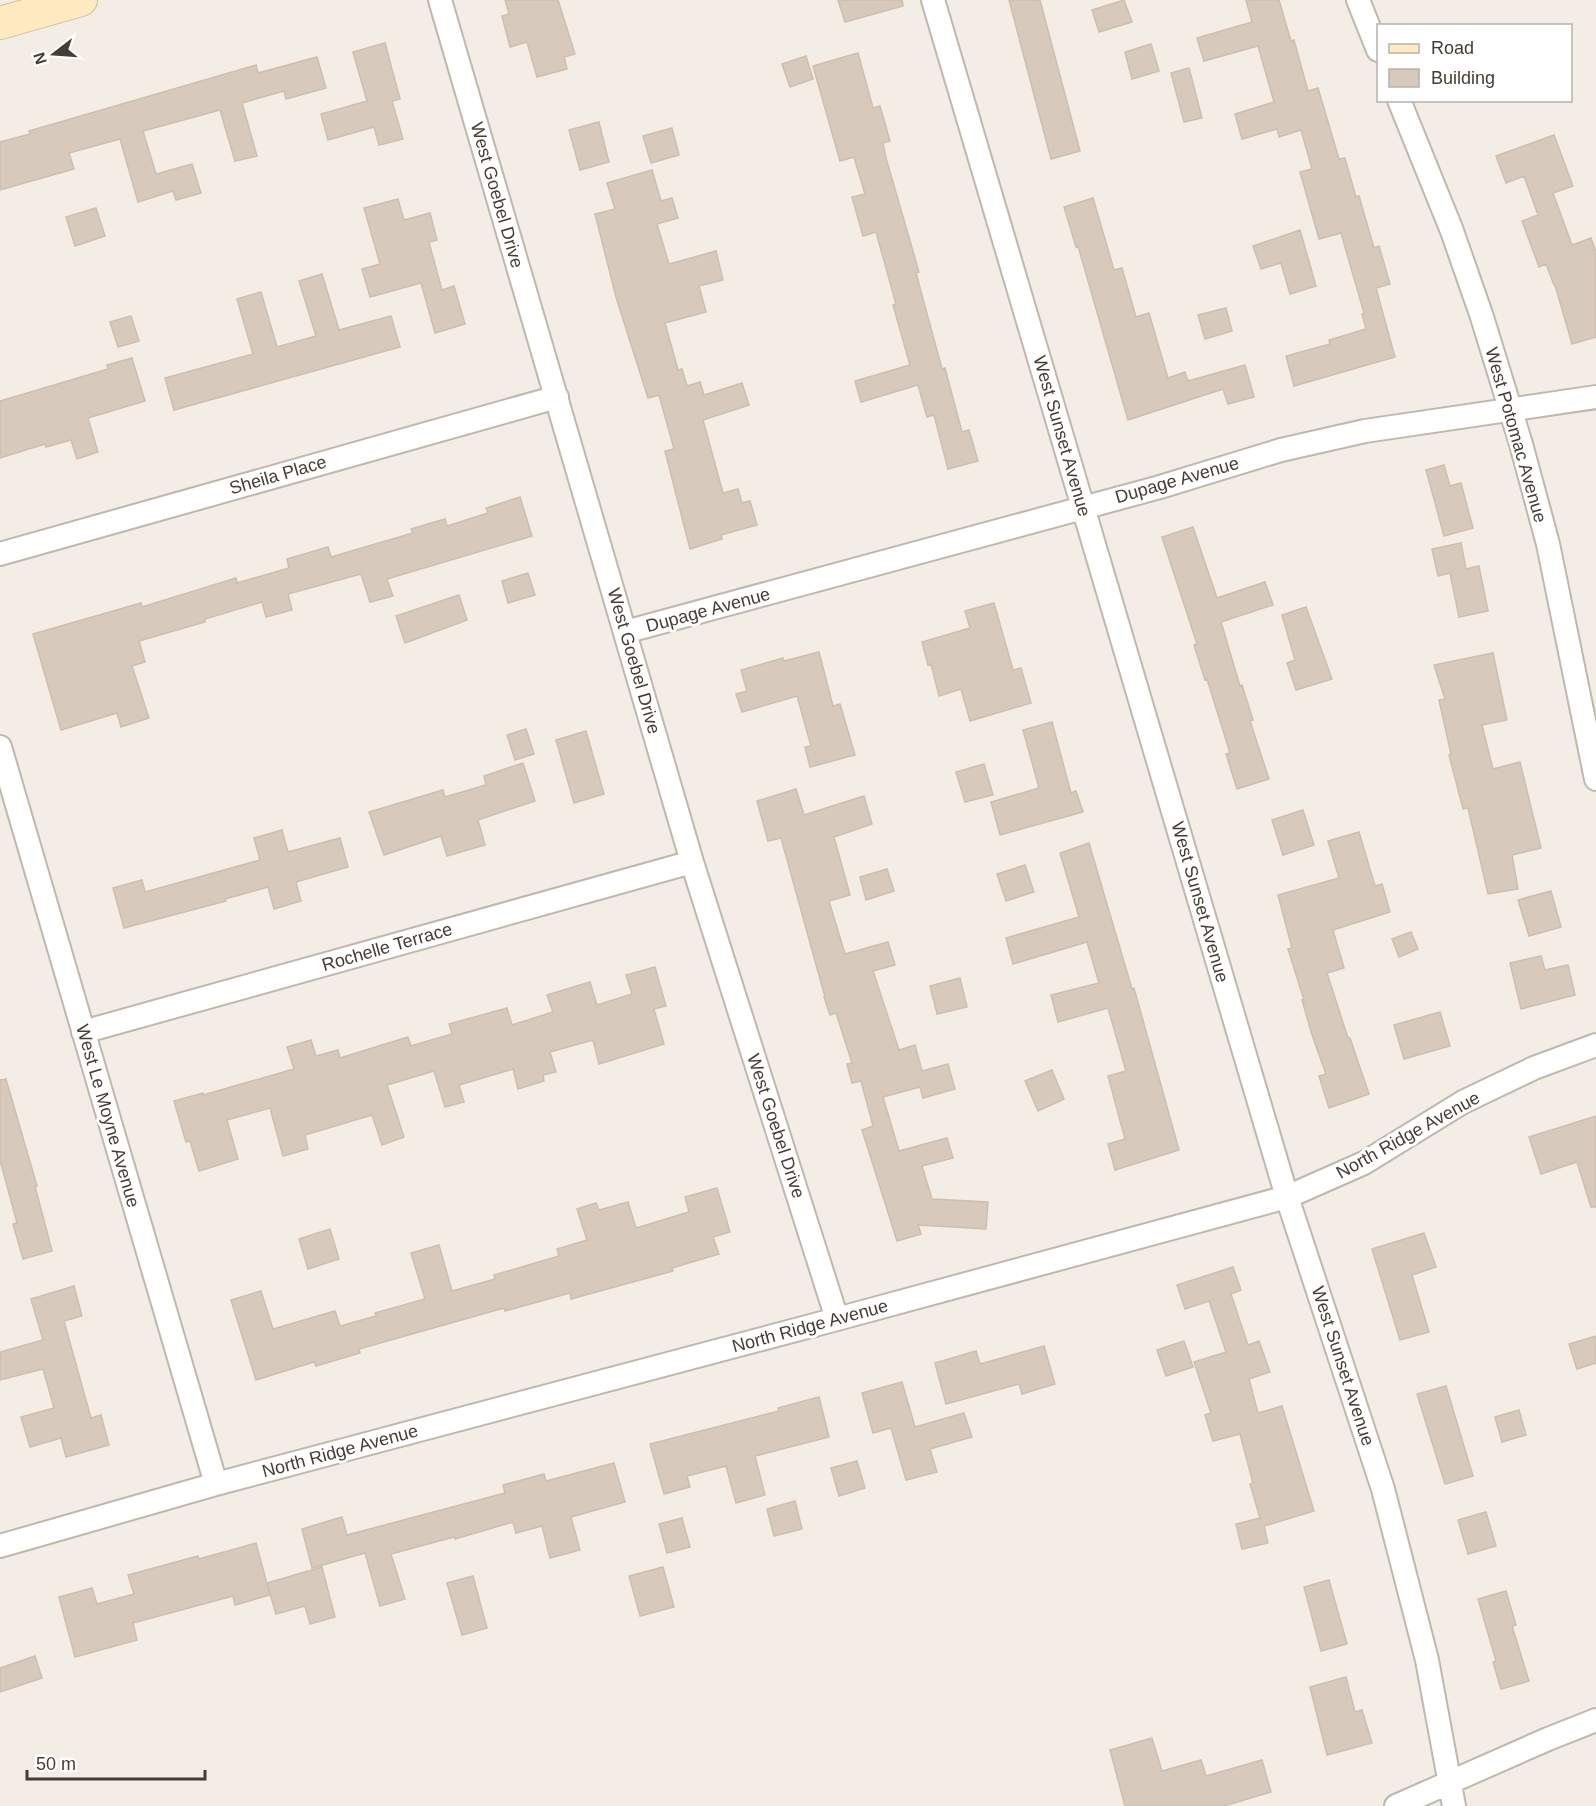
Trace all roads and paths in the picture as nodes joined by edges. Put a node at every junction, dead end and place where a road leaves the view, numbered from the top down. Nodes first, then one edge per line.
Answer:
1 (81, 0) edge
2 (440, 0) edge
3 (933, 0) edge
4 (1358, 0) edge
5 (0, 23) edge
6 (1377, 48) edge
7 (1400, 102) edge
8 (556, 397) junction
9 (1596, 397) edge
10 (1511, 409) junction
11 (1083, 507) junction
12 (0, 554) edge
13 (625, 632) junction
14 (0, 747) edge
15 (1596, 779) edge
16 (692, 862) junction
17 (83, 1032) junction
18 (1596, 1045) edge
19 (1287, 1197) junction
20 (837, 1319) junction
21 (216, 1484) junction
22 (0, 1546) edge
23 (1596, 1720) edge
24 (1450, 1780) junction
25 (1396, 1806) edge
26 (1454, 1806) edge

1 - 5 street
2 - 8 street, West Goebel Drive
3 - 11 street, West Sunset Avenue
4 - 6 street
7 - 10 street, West Potomac Avenue
8 - 12 street, Sheila Place
8 - 13 street, West Goebel Drive
9 - 10 street, Dupage Avenue
10 - 11 street, Dupage Avenue
10 - 15 street, West Potomac Avenue
11 - 13 street, Dupage Avenue
11 - 19 street, West Sunset Avenue
13 - 16 street, West Goebel Drive
14 - 17 street, West Le Moyne Avenue
16 - 17 street, Rochelle Terrace
16 - 20 street, West Goebel Drive
17 - 21 street, West Le Moyne Avenue
18 - 19 street, North Ridge Avenue
19 - 20 street, North Ridge Avenue
19 - 24 street, West Sunset Avenue
20 - 21 street, North Ridge Avenue
21 - 22 street, North Ridge Avenue
23 - 24 street
24 - 25 street
24 - 26 street, West Sunset Avenue

